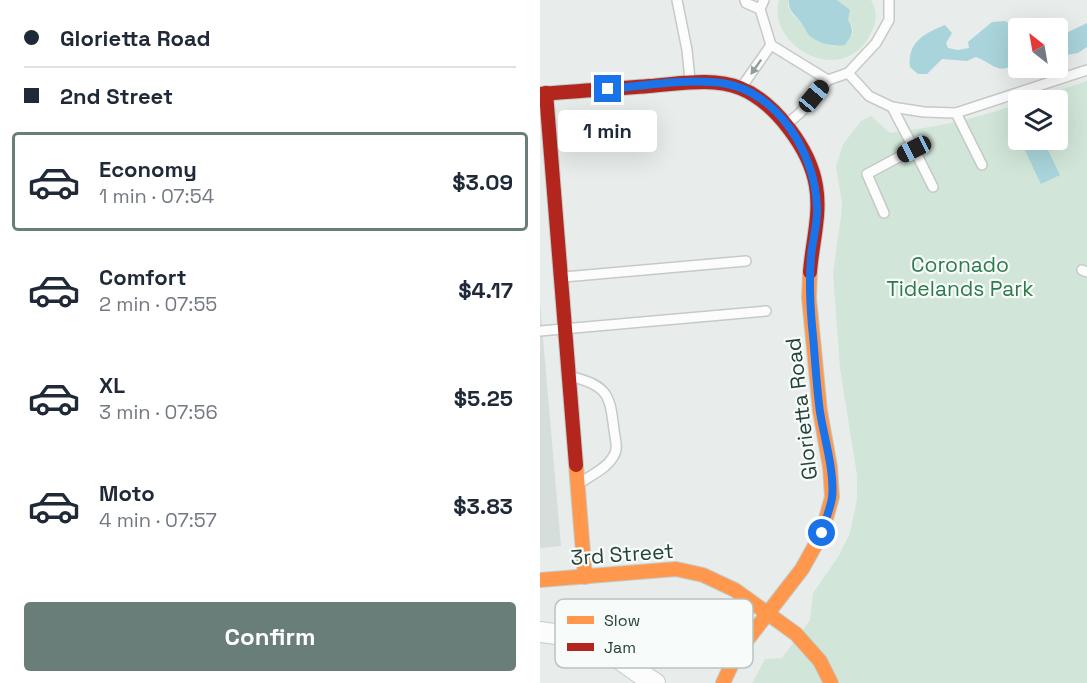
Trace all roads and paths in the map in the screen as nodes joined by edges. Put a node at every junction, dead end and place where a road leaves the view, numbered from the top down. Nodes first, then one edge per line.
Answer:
1 (677, 0) edge
2 (745, 0) edge
3 (889, 0) edge
4 (762, 4) edge
5 (771, 45) junction
6 (1087, 70) edge
7 (848, 73) junction
8 (828, 80) junction
9 (690, 83) junction
10 (741, 88) junction
11 (543, 93) edge
12 (892, 107) junction
13 (956, 113) junction
14 (786, 124) junction
15 (914, 149) junction
16 (982, 165) dead end
17 (933, 187) dead end
18 (884, 213) dead end
19 (746, 261) dead end
20 (562, 277) junction
21 (766, 311) dead end
22 (566, 329) junction
23 (540, 331) edge
24 (570, 376) junction
25 (578, 484) junction
26 (585, 577) junction
27 (540, 580) edge
28 (748, 599) edge
29 (753, 603) edge
30 (767, 612) junction
31 (753, 631) edge
32 (540, 632) edge
33 (555, 634) edge
34 (629, 668) edge
35 (730, 668) edge
36 (655, 683) edge
37 (723, 683) edge
38 (831, 683) edge

1 - 9 lane
2 - 4 lane
3 - 7 lane
4 - 5 lane
5 - 8 lane
5 -> 10 lane
6 - 13 lane
7 - 8 lane
7 - 12 lane
8 - 14 lane
9 - 10 main road, Glorietta Road
9 - 11 main road, Glorietta Road
10 - 14 main road, Glorietta Road
11 - 20 main road
12 - 13 lane
12 - 15 lane
13 - 16 lane
14 - 30 main road, Glorietta Road
15 - 17 lane
15 - 18 lane
19 - 20 lane
20 - 22 main road
21 - 22 lane
22 - 23 lane
22 - 24 main road
24 - 25 main road
24 - 25 lane
25 - 26 main road
26 - 27 main road, 3rd Street
26 - 28 main road, 3rd Street
29 - 30 main road, 3rd Street
30 - 31 main road, Glorietta Road
30 - 38 main road, 3rd Street
32 - 33 street
34 - 36 street
35 - 37 main road, Glorietta Road

